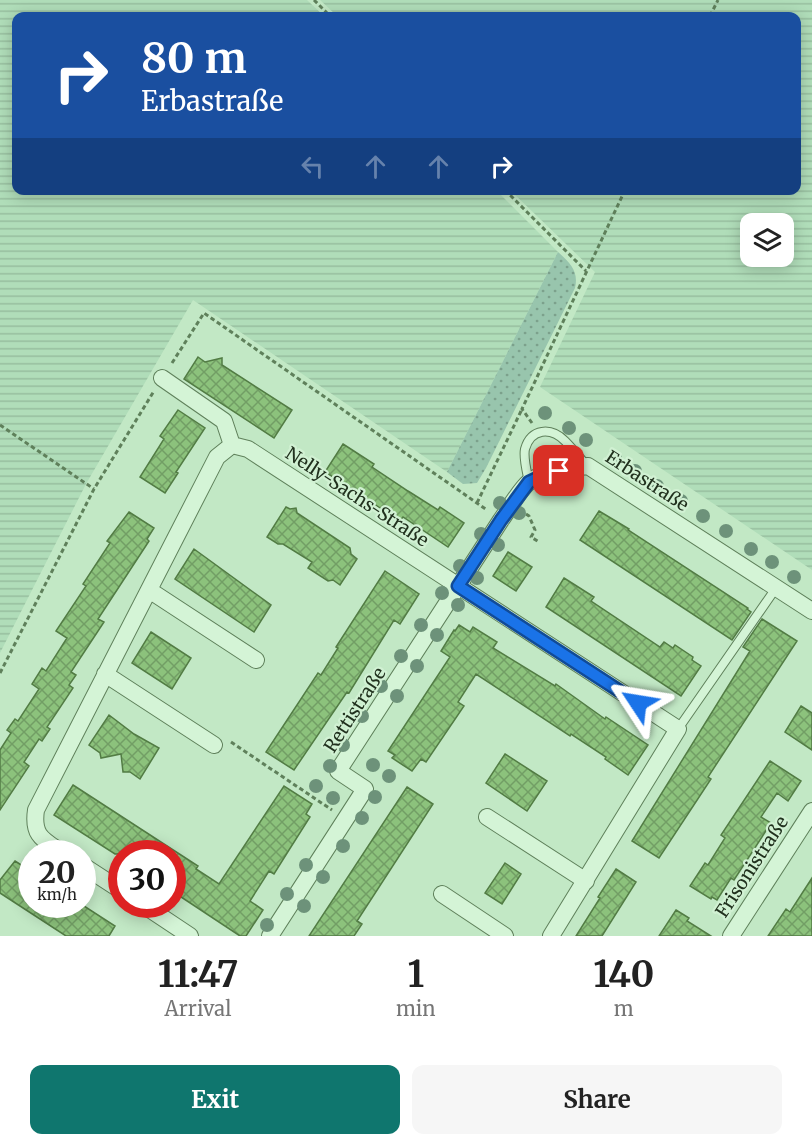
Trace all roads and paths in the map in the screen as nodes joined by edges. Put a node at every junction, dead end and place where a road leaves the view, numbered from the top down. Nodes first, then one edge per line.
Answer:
1 (314, 0) edge
2 (326, 12) edge
3 (510, 195) edge
4 (623, 195) edge
5 (586, 271) junction
6 (162, 378) junction
7 (522, 409) junction
8 (0, 425) edge
9 (538, 432) junction
10 (232, 445) junction
11 (588, 466) junction
12 (529, 482) junction
13 (94, 489) junction
14 (477, 503) junction
15 (512, 504) junction
16 (501, 520) junction
17 (539, 542) dead end
18 (458, 586) junction
19 (776, 588) junction
20 (149, 590) junction
21 (812, 611) edge
22 (256, 660) dead end
23 (0, 673) edge
24 (105, 675) junction
25 (678, 729) junction
26 (214, 745) joint
27 (487, 817) dead end
28 (810, 817) edge
29 (346, 820) junction
30 (43, 840) edge
31 (586, 881) junction
32 (442, 894) dead end
33 (163, 918) edge
34 (190, 936) edge
35 (270, 936) edge
36 (505, 936) edge
37 (551, 936) edge
38 (730, 936) edge

1 - 2 path
3 - 5 path
4 - 5 path
5 - 7 path
6 - 10 street
6 - 13 path
6 - 14 path
7 - 9 path
7 - 14 path
8 - 13 path
9 - 11 lane
9 - 12 lane
10 - 18 street, Nelly-Sachs-Straße
10 - 20 street
11 - 12 street, Erbastraße
11 - 19 street, Erbastraße
12 - 15 street
13 - 23 path
14 - 16 path
15 - 16 street
15 - 17 path
16 - 18 street
18 - 25 street, Nelly-Sachs-Straße
18 - 29 street, Rettistraße
19 - 21 street, Erbastraße
19 - 25 lane
20 - 22 street
20 - 24 street
24 - 26 street
24 - 30 street
25 - 31 street
26 - 29 path
27 - 31 street
28 - 38 street, Frisonistraße
29 - 35 street, Rettistraße
31 - 37 street
32 - 36 street
33 - 34 street

